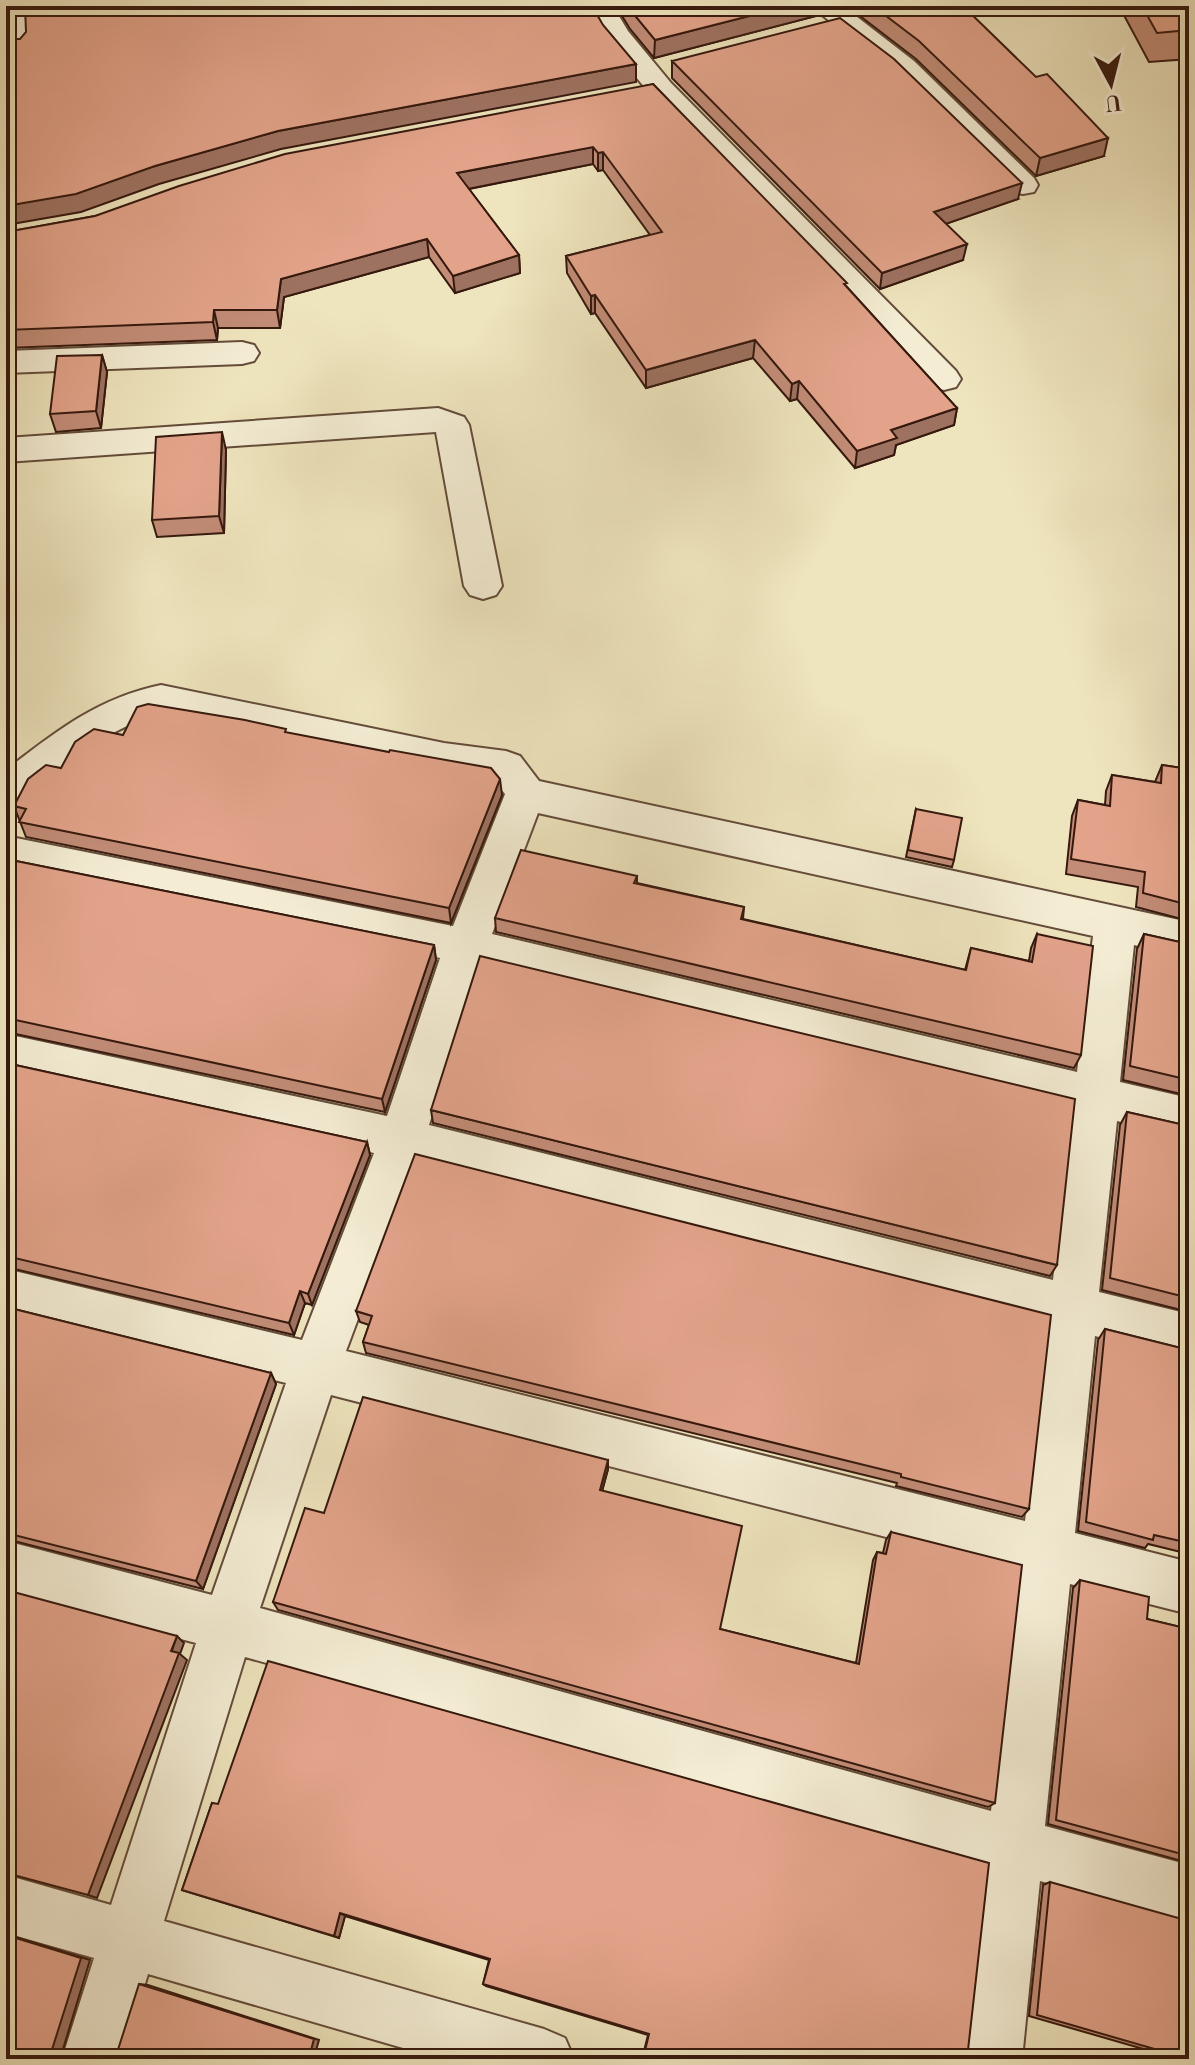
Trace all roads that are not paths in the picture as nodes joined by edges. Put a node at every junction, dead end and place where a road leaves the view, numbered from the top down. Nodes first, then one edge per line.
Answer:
1 (13, 6) edge
2 (599, 6) edge
3 (827, 18) edge
4 (15, 48) edge
5 (1023, 185) edge
6 (242, 353) dead end
7 (6, 362) edge
8 (944, 379) dead end
9 (6, 450) edge
10 (483, 586) dead end
11 (6, 792) edge
12 (525, 794) junction
13 (6, 853) edge
14 (1115, 926) junction
15 (1189, 940) edge
16 (466, 946) junction
17 (6, 1053) edge
18 (1096, 1097) junction
19 (1189, 1118) edge
20 (402, 1139) junction
21 (6, 1291) edge
22 (1073, 1310) junction
23 (1189, 1337) edge
24 (316, 1367) junction
25 (1046, 1552) junction
26 (6, 1567) edge
27 (1189, 1588) edge
28 (228, 1626) junction
29 (1015, 1844) junction
30 (1189, 1894) edge
31 (6, 1904) edge
32 (131, 1941) junction
33 (92, 2059) edge
34 (544, 2059) edge
35 (992, 2059) edge

1 - 4 street
2 - 8 street
3 - 5 street
6 - 7 street
9 - 10 street
11 - 12 street
12 - 14 street
12 - 16 street
13 - 16 street
14 - 15 street
14 - 18 street
16 - 18 street
16 - 20 street
17 - 20 street
18 - 19 street
18 - 22 street
20 - 22 street
20 - 24 street
21 - 24 street
22 - 23 street
22 - 25 street
24 - 25 street
24 - 28 street
25 - 27 street
25 - 29 street
26 - 28 street
28 - 29 street
28 - 32 street
29 - 30 street
29 - 35 street
31 - 32 street
32 - 33 street
32 - 34 street

